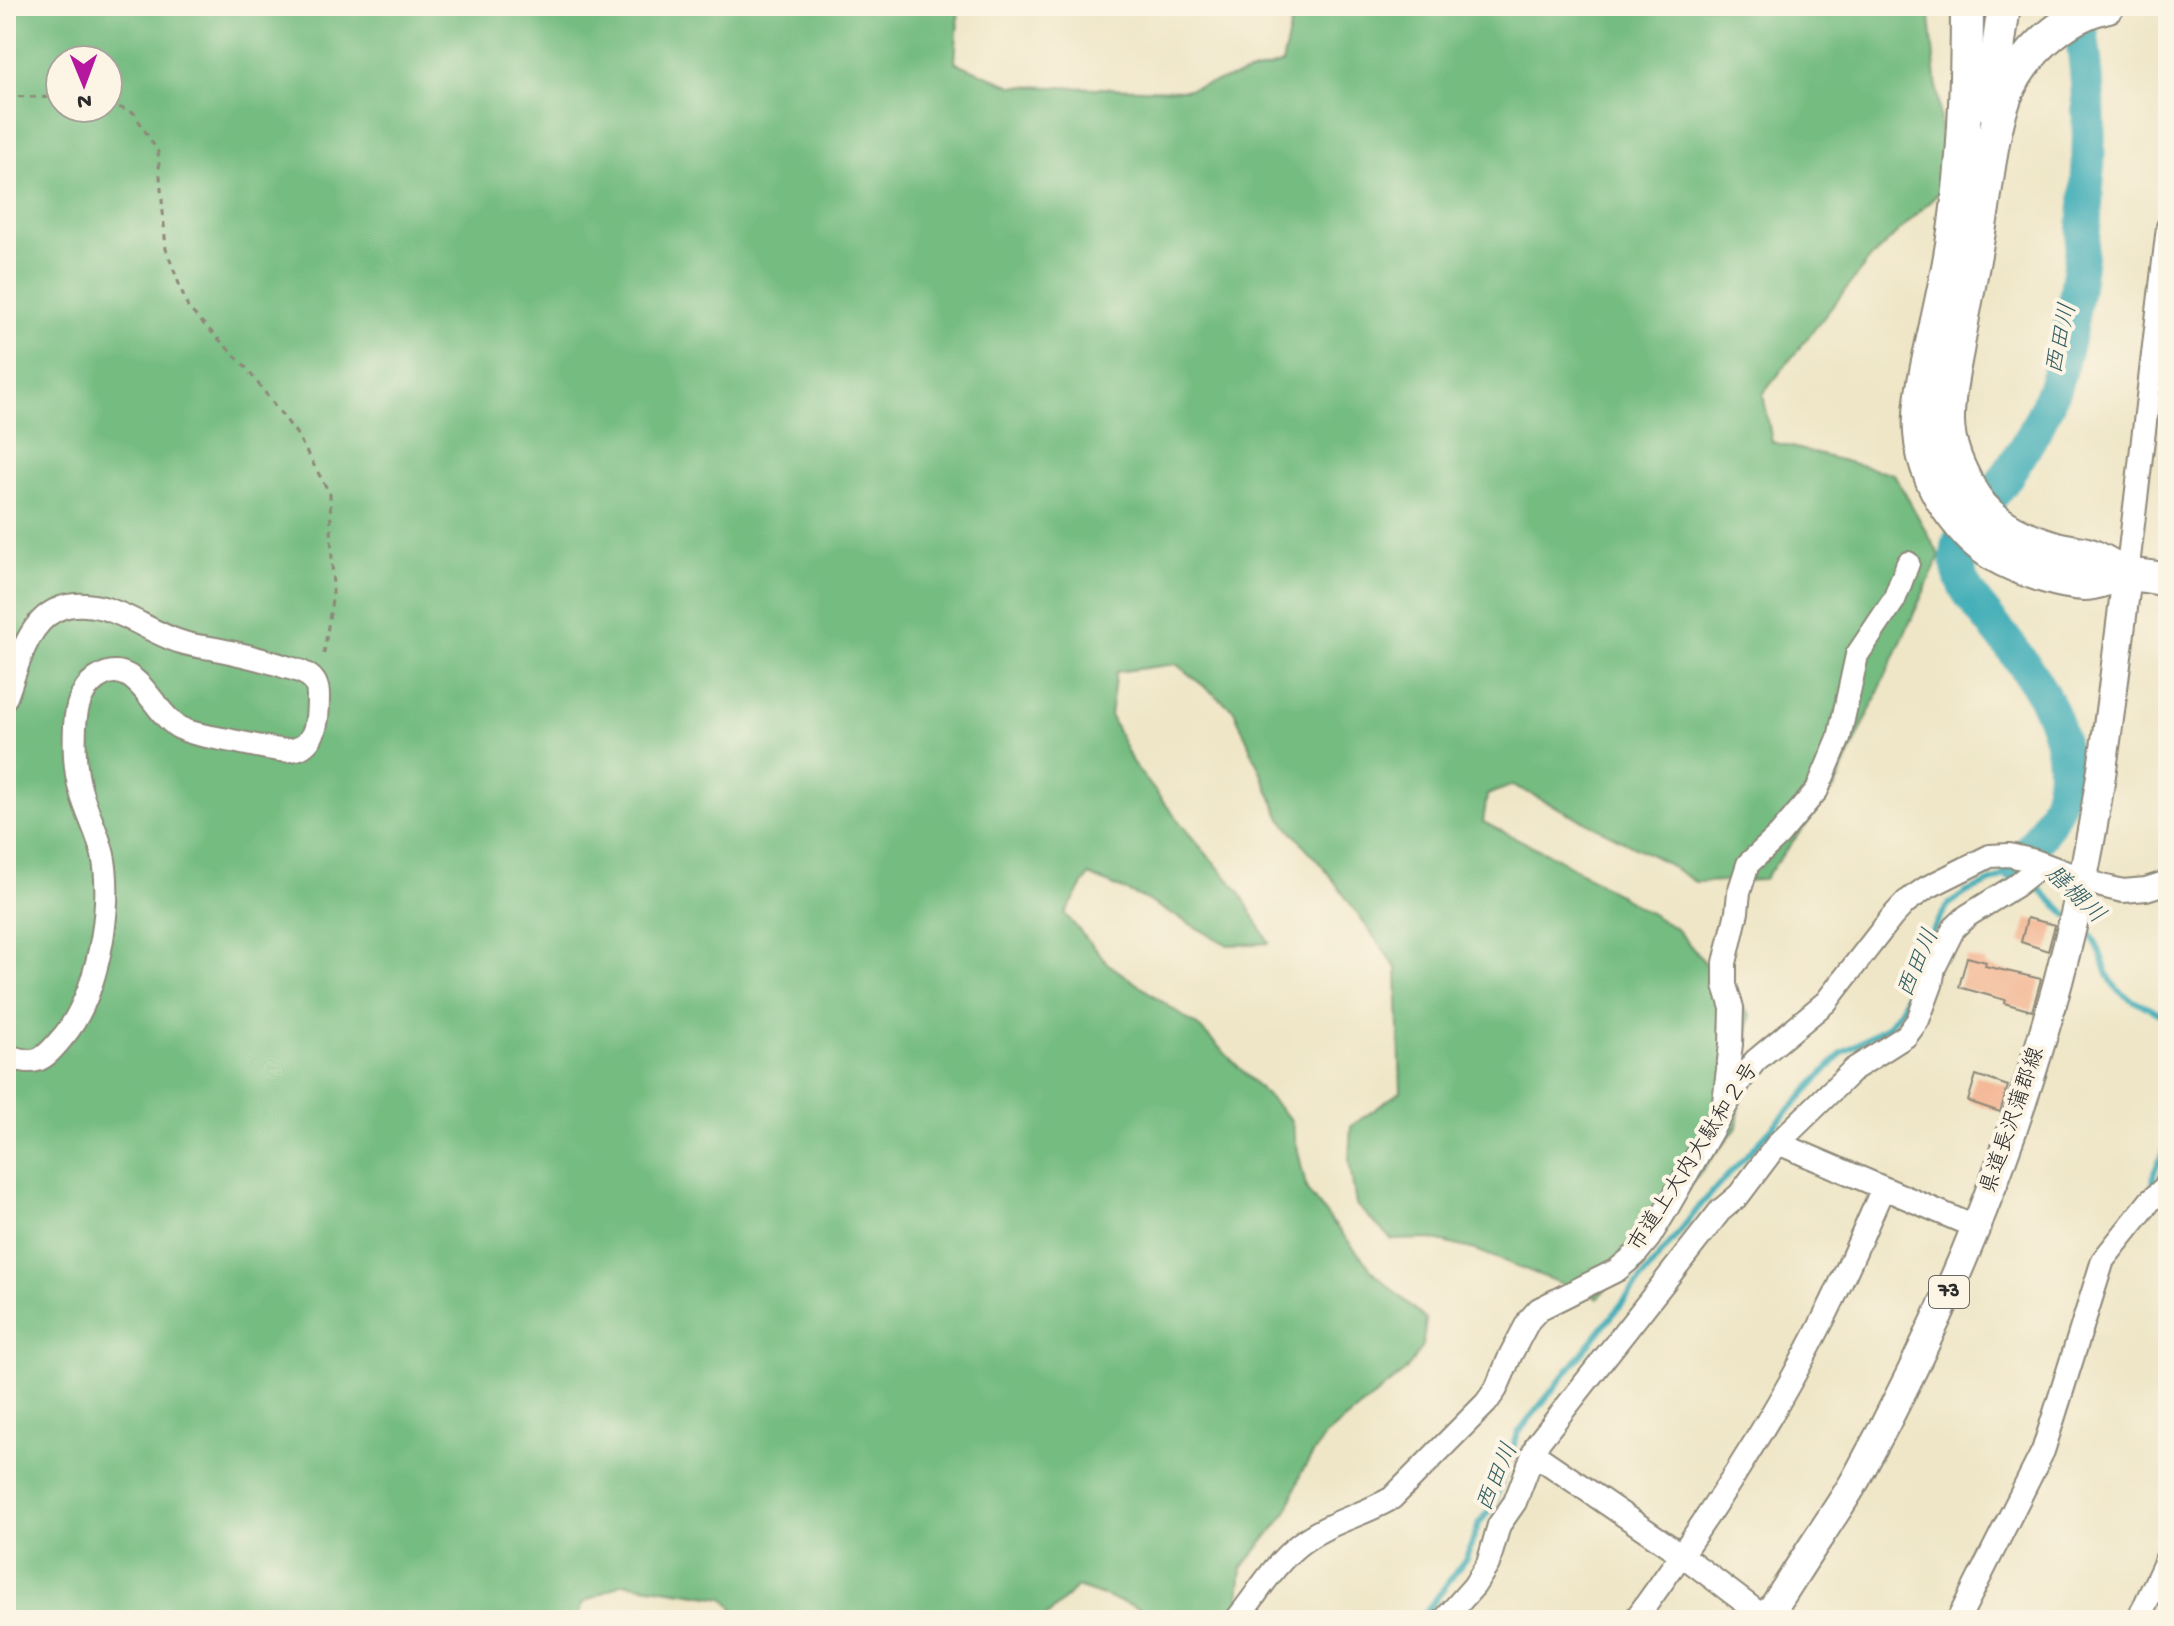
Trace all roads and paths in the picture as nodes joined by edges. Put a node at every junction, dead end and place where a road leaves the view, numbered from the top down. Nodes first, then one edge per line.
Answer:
1 (1953, 6) edge
2 (1967, 6) edge
3 (2004, 6) edge
4 (2108, 6) edge
5 (6, 96) edge
6 (44, 97) edge
7 (1966, 98) junction
8 (124, 109) edge
9 (1992, 144) junction
10 (2168, 227) edge
11 (1950, 482) junction
12 (1908, 563) dead end
13 (2127, 575) junction
14 (2168, 580) edge
15 (315, 682) junction
16 (6, 697) edge
17 (2033, 870) junction
18 (2168, 882) edge
19 (2079, 892) junction
20 (6, 1055) edge
21 (1724, 1106) junction
22 (1778, 1143) junction
23 (1883, 1188) junction
24 (2161, 1189) edge
25 (1975, 1227) junction
26 (1533, 1453) junction
27 (1682, 1555) junction
28 (2168, 1556) edge
29 (1236, 1620) edge
30 (1444, 1620) edge
31 (1635, 1620) edge
32 (1766, 1620) edge
33 (1958, 1620) edge
34 (2138, 1620) edge

1 - 7 highway
2 - 7 highway
3 - 9 highway
4 - 9 highway
5 - 6 path
7 - 11 highway
8 - 15 path
9 - 11 highway
10 - 13 street
11 - 13 highway
11 - 13 highway
12 - 21 street
13 - 14 highway
13 - 19 main road, 県道長沢蒲郡線 / 73
15 - 16 street
15 - 20 street
17 - 19 street, 市道上大内大駄和２号
17 - 21 street, 市道上大内大駄和２号
17 - 22 street
18 - 19 street, 市道上大内大駄和２号
19 - 25 main road, 県道長沢蒲郡線 / 73
21 - 29 street, 市道上大内大駄和２号
22 - 23 street
22 - 26 street
23 - 25 street
23 - 27 street
24 - 33 street
25 - 32 main road, 県道長沢蒲郡線 / 73
26 - 27 street
26 - 30 street
27 - 31 street
27 - 32 street
28 - 34 street

